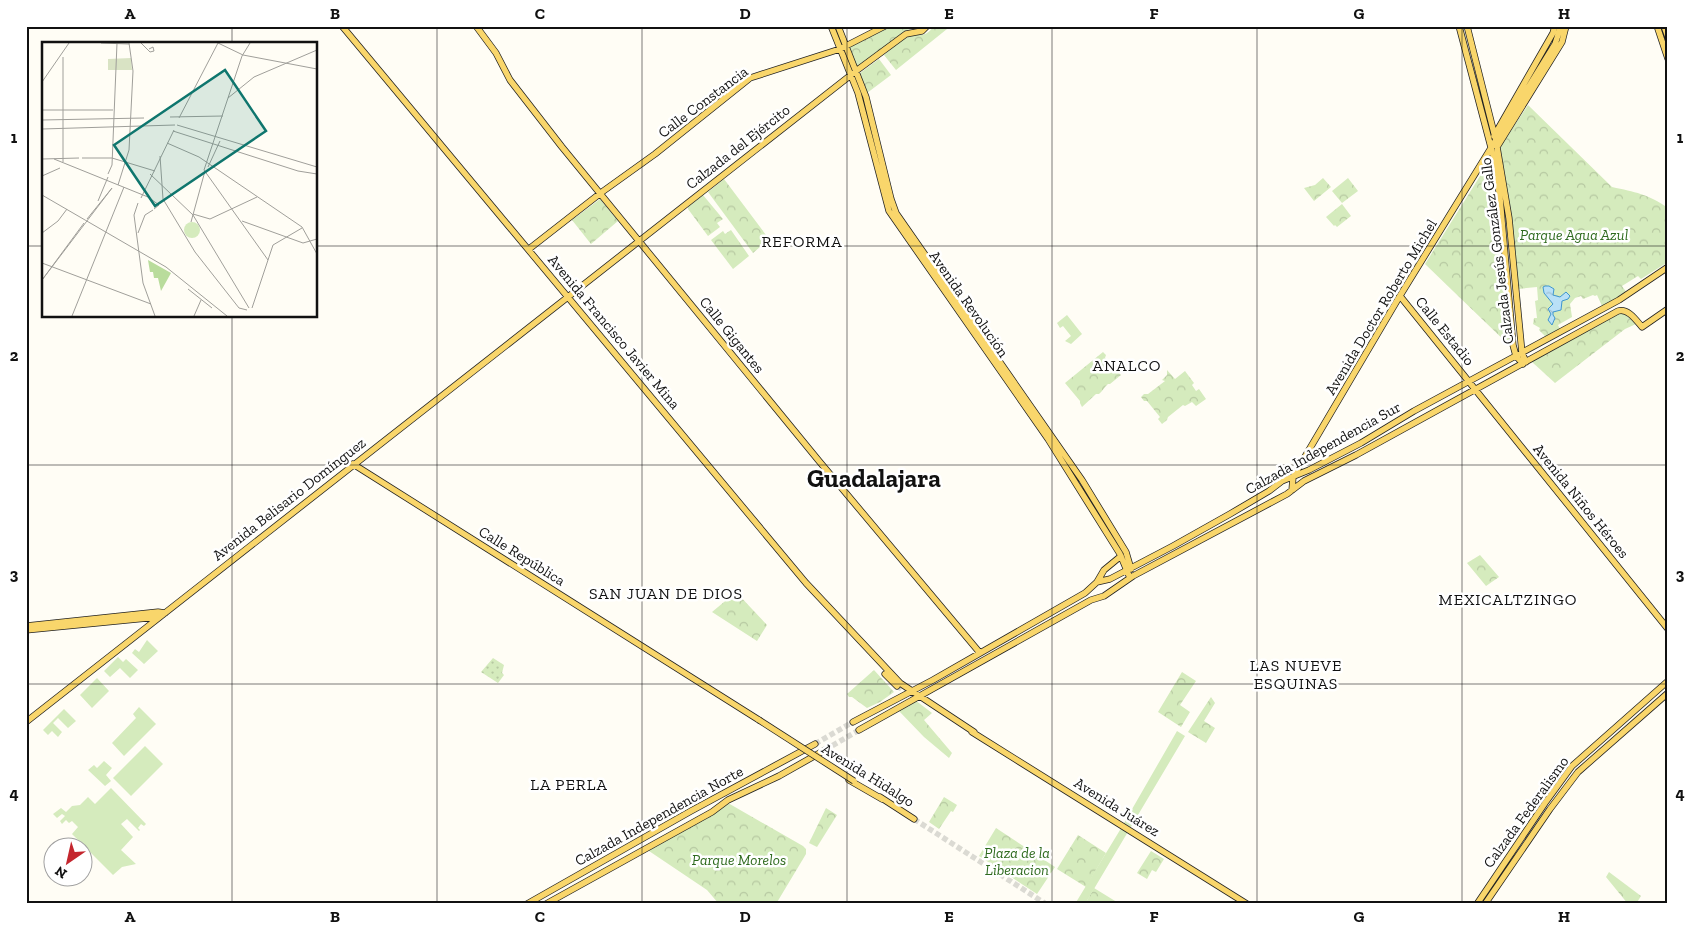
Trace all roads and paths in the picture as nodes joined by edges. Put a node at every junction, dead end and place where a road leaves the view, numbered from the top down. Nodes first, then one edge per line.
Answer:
1 (342, 26) edge
2 (476, 26) edge
3 (831, 26) edge
4 (838, 26) edge
5 (885, 26) edge
6 (927, 26) edge
7 (1459, 26) edge
8 (1466, 26) edge
9 (1555, 26) edge
10 (1562, 26) edge
11 (1566, 26) edge
12 (1657, 26) edge
13 (1664, 26) edge
14 (1668, 37) edge
15 (1548, 41) junction
16 (1557, 45) junction
17 (843, 48) junction
18 (1548, 53) junction
19 (1668, 60) edge
20 (853, 73) junction
21 (1495, 143) junction
22 (601, 194) junction
23 (638, 241) junction
24 (529, 250) junction
25 (1668, 267) edge
26 (567, 296) junction
27 (1400, 296) junction
28 (1668, 310) edge
29 (1519, 354) junction
30 (1524, 363) junction
31 (1469, 382) junction
32 (1475, 389) junction
33 (353, 464) junction
34 (1293, 477) junction
35 (1292, 490) junction
36 (1121, 556) junction
37 (1128, 569) junction
38 (1131, 577) junction
39 (1097, 582) junction
40 (165, 613) junction
41 (159, 617) junction
42 (26, 626) edge
43 (1668, 629) edge
44 (26, 630) edge
45 (869, 652) junction
46 (980, 653) junction
47 (1668, 681) edge
48 (898, 686) tunnel mouth
49 (910, 691) junction
50 (1668, 692) edge
51 (919, 698) junction
52 (26, 722) edge
53 (854, 722) tunnel mouth
54 (858, 730) tunnel mouth
55 (815, 744) tunnel mouth
56 (825, 750) tunnel mouth
57 (808, 753) junction
58 (1570, 768) junction
59 (882, 799) junction
60 (1549, 806) dead end
61 (914, 819) tunnel mouth
62 (527, 904) edge
63 (546, 904) edge
64 (1247, 904) edge
65 (1476, 904) edge
66 (1485, 904) edge

1 - 24 main road, Avenida Francisco Javier Mina
2 - 22 main road, Calle Gigantes
3 - 17 main road, Avenida Revolución
4 - 17 main road, Avenida Revolución
5 - 17 main road, Calle Constancia
6 - 20 main road, Calzada del Ejército
7 - 21 main road, Calzada Jesús González Gallo
8 - 21 main road, Calzada Jesús González Gallo
9 - 15 main road, Avenida Doctor Roberto Michel
10 - 16 main road, Avenida Doctor Roberto Michel
11 - 16 main road, Avenida Doctor Roberto Michel
12 - 19 main road
13 - 14 main road
15 - 16 main road
15 - 18 main road, Avenida Doctor Roberto Michel
16 - 18 main road, Avenida Doctor Roberto Michel
17 - 20 main road, Avenida Revolución
17 - 22 main road, Calle Constancia
18 - 21 main road, Avenida Doctor Roberto Michel
18 - 21 main road, Avenida Doctor Roberto Michel
20 - 23 main road, Calzada del Ejército
20 - 36 main road, Avenida Revolución
20 - 37 main road, Avenida Revolución
21 - 27 main road, Avenida Doctor Roberto Michel
21 - 29 main road, Calzada Jesús González Gallo
21 - 29 main road, Calzada Jesús González Gallo
22 - 23 main road, Calle Gigantes
22 - 24 main road, Calle Constancia
23 - 26 main road, Calzada del Ejército
23 - 46 main road, Calle Gigantes
24 - 26 main road, Avenida Francisco Javier Mina
25 - 29 main road, Calzada Independencia Sur
26 - 33 main road, Avenida Belisario Domínguez
26 - 45 main road, Avenida Francisco Javier Mina
27 - 31 main road, Calle Estadio
27 - 34 main road, Avenida Doctor Roberto Michel
28 - 30 main road, Calzada Independencia Sur
29 - 30 main road
29 - 31 main road, Calzada Independencia Sur
30 - 32 main road, Calzada Independencia Sur
31 - 32 main road, Calle Estadio
31 - 34 main road, Calzada Independencia Sur
32 - 35 main road, Calzada Independencia Sur
32 - 43 main road, Avenida Niños Héroes
33 - 40 main road, Avenida Belisario Domínguez
33 - 57 main road, Calle República, bridge
34 - 35 main road
34 - 37 main road, Calzada Independencia Sur
35 - 38 main road, Calzada Independencia Sur
36 - 37 main road, Avenida Revolución
36 - 39 main road
37 - 38 main road, Avenida Revolución
37 - 39 main road, Calzada Independencia Sur
38 - 51 main road, Calzada Independencia Sur
39 - 46 main road, Calzada Independencia Sur
40 - 41 main road, Avenida Belisario Domínguez
40 - 42 main road
41 - 44 main road
41 - 52 main road, Avenida Belisario Domínguez
45 - 48 main road, Avenida Francisco Javier Mina
45 - 49 main road, Avenida Francisco Javier Mina
46 - 49 main road, Calzada Independencia Sur
47 - 58 main road, Calzada Federalismo
49 - 51 main road, Avenida Juárez
49 - 53 main road
50 - 66 main road, Calzada Federalismo
51 - 54 main road
51 - 64 main road, Avenida Juárez
55 - 57 main road
56 - 57 main road
57 - 59 main road, Avenida Hidalgo, bridge
57 - 59 main road
57 - 62 main road, Calzada Independencia Norte
57 - 63 main road, Calzada Independencia Norte
58 - 60 main road
58 - 65 main road, Calzada Federalismo
59 - 61 main road, Avenida Hidalgo

